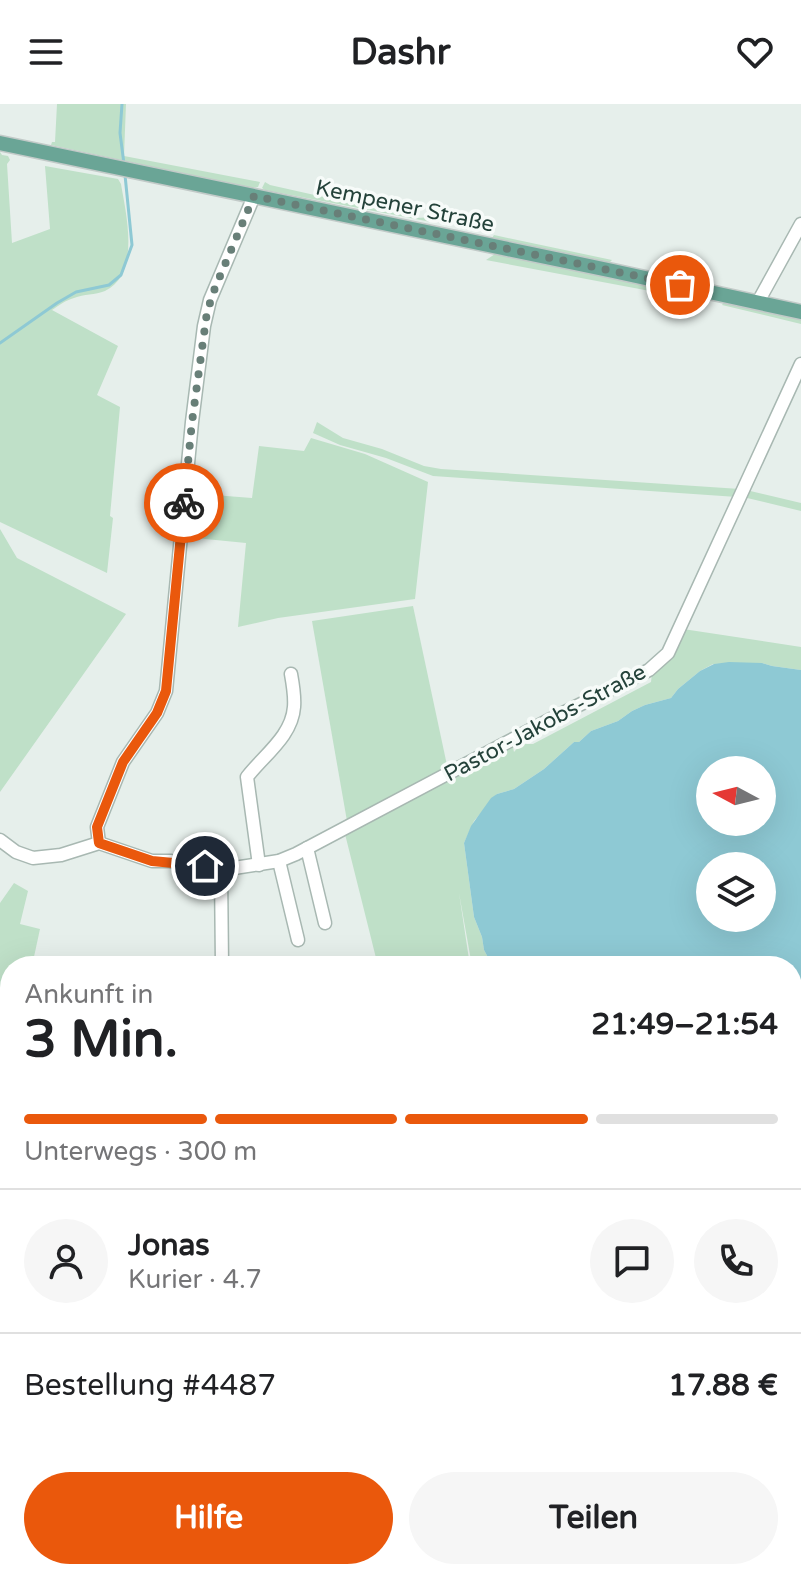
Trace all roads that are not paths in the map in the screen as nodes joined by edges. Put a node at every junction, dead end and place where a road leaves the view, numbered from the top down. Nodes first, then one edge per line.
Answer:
1 (0, 143) edge
2 (254, 196) junction
3 (801, 224) edge
4 (758, 302) junction
5 (801, 312) edge
6 (801, 364) edge
7 (291, 674) dead end
8 (0, 840) edge
9 (99, 843) junction
10 (307, 848) junction
11 (279, 861) junction
12 (259, 865) junction
13 (221, 870) junction
14 (325, 923) dead end
15 (298, 940) dead end
16 (222, 956) edge

1 - 2 main road, Kempener Straße
2 - 4 main road, Kempener Straße
2 - 9 street
3 - 4 street
4 - 5 main road, Kempener Straße
6 - 10 street, Pastor-Jakobs-Straße
7 - 12 street
8 - 9 street
9 - 13 street, Pastor-Jakobs-Straße
10 - 11 street, Pastor-Jakobs-Straße
10 - 14 street
11 - 12 street, Pastor-Jakobs-Straße
11 - 15 street
12 - 13 street, Pastor-Jakobs-Straße
13 - 16 street

